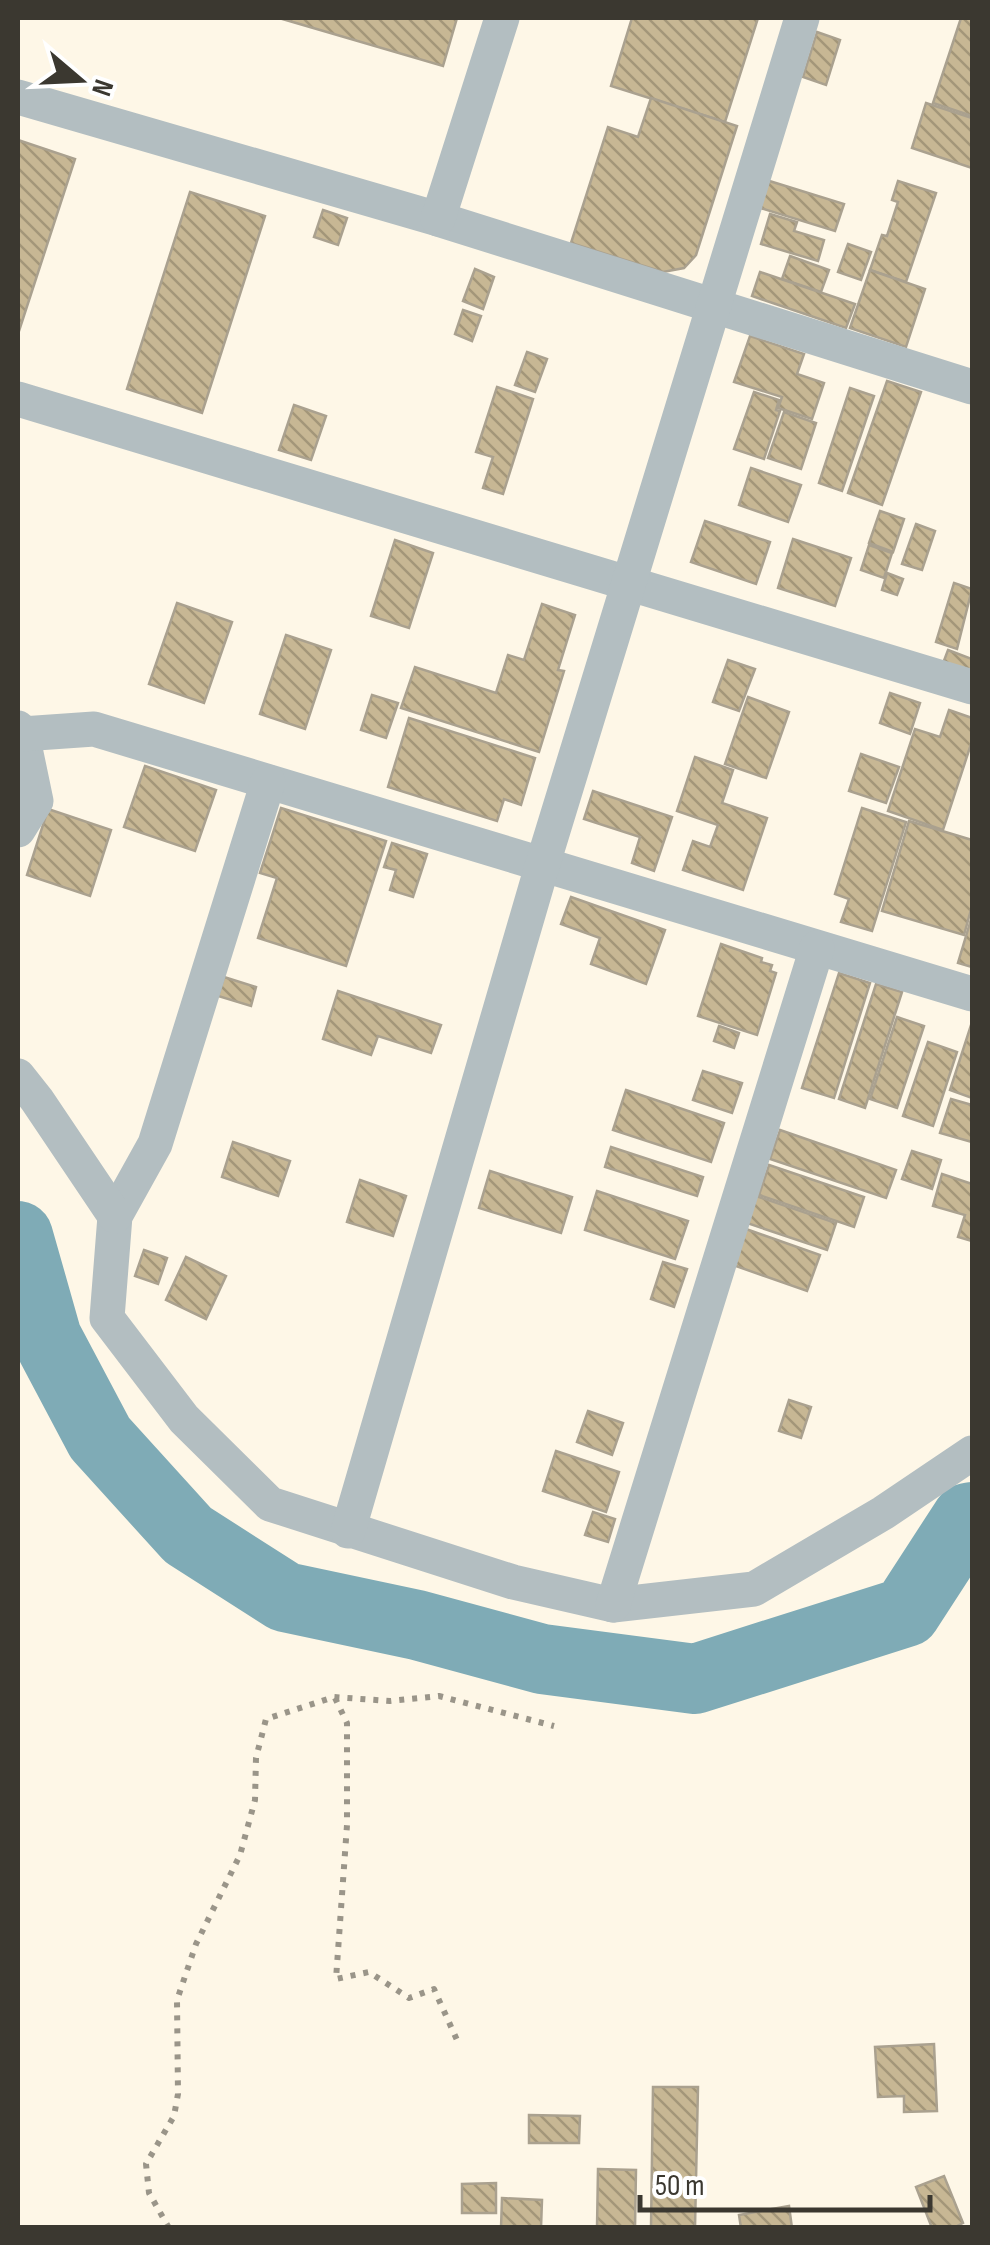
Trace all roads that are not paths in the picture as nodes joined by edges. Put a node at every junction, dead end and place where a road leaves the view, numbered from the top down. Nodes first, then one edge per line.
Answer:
1 (502, 18) edge
2 (802, 18) edge
3 (18, 96) edge
4 (438, 219) junction
5 (716, 308) junction
6 (972, 387) edge
7 (18, 399) edge
8 (631, 582) junction
9 (972, 688) edge
10 (20, 731) edge
11 (268, 782) junction
12 (18, 830) edge
13 (544, 863) junction
14 (817, 948) junction
15 (972, 994) edge
16 (18, 1076) edge
17 (114, 1216) junction
18 (972, 1453) edge
19 (348, 1531) junction
20 (613, 1605) junction

1 - 4 street
2 - 5 street
3 - 4 street
4 - 5 street
5 - 6 street
5 - 8 street
7 - 8 street
8 - 9 street
8 - 13 street
10 - 11 street
10 - 12 street
11 - 13 street
11 - 17 street
13 - 14 street
13 - 19 street
14 - 15 street
14 - 20 street
16 - 17 street
17 - 19 street
18 - 20 street
19 - 20 street

